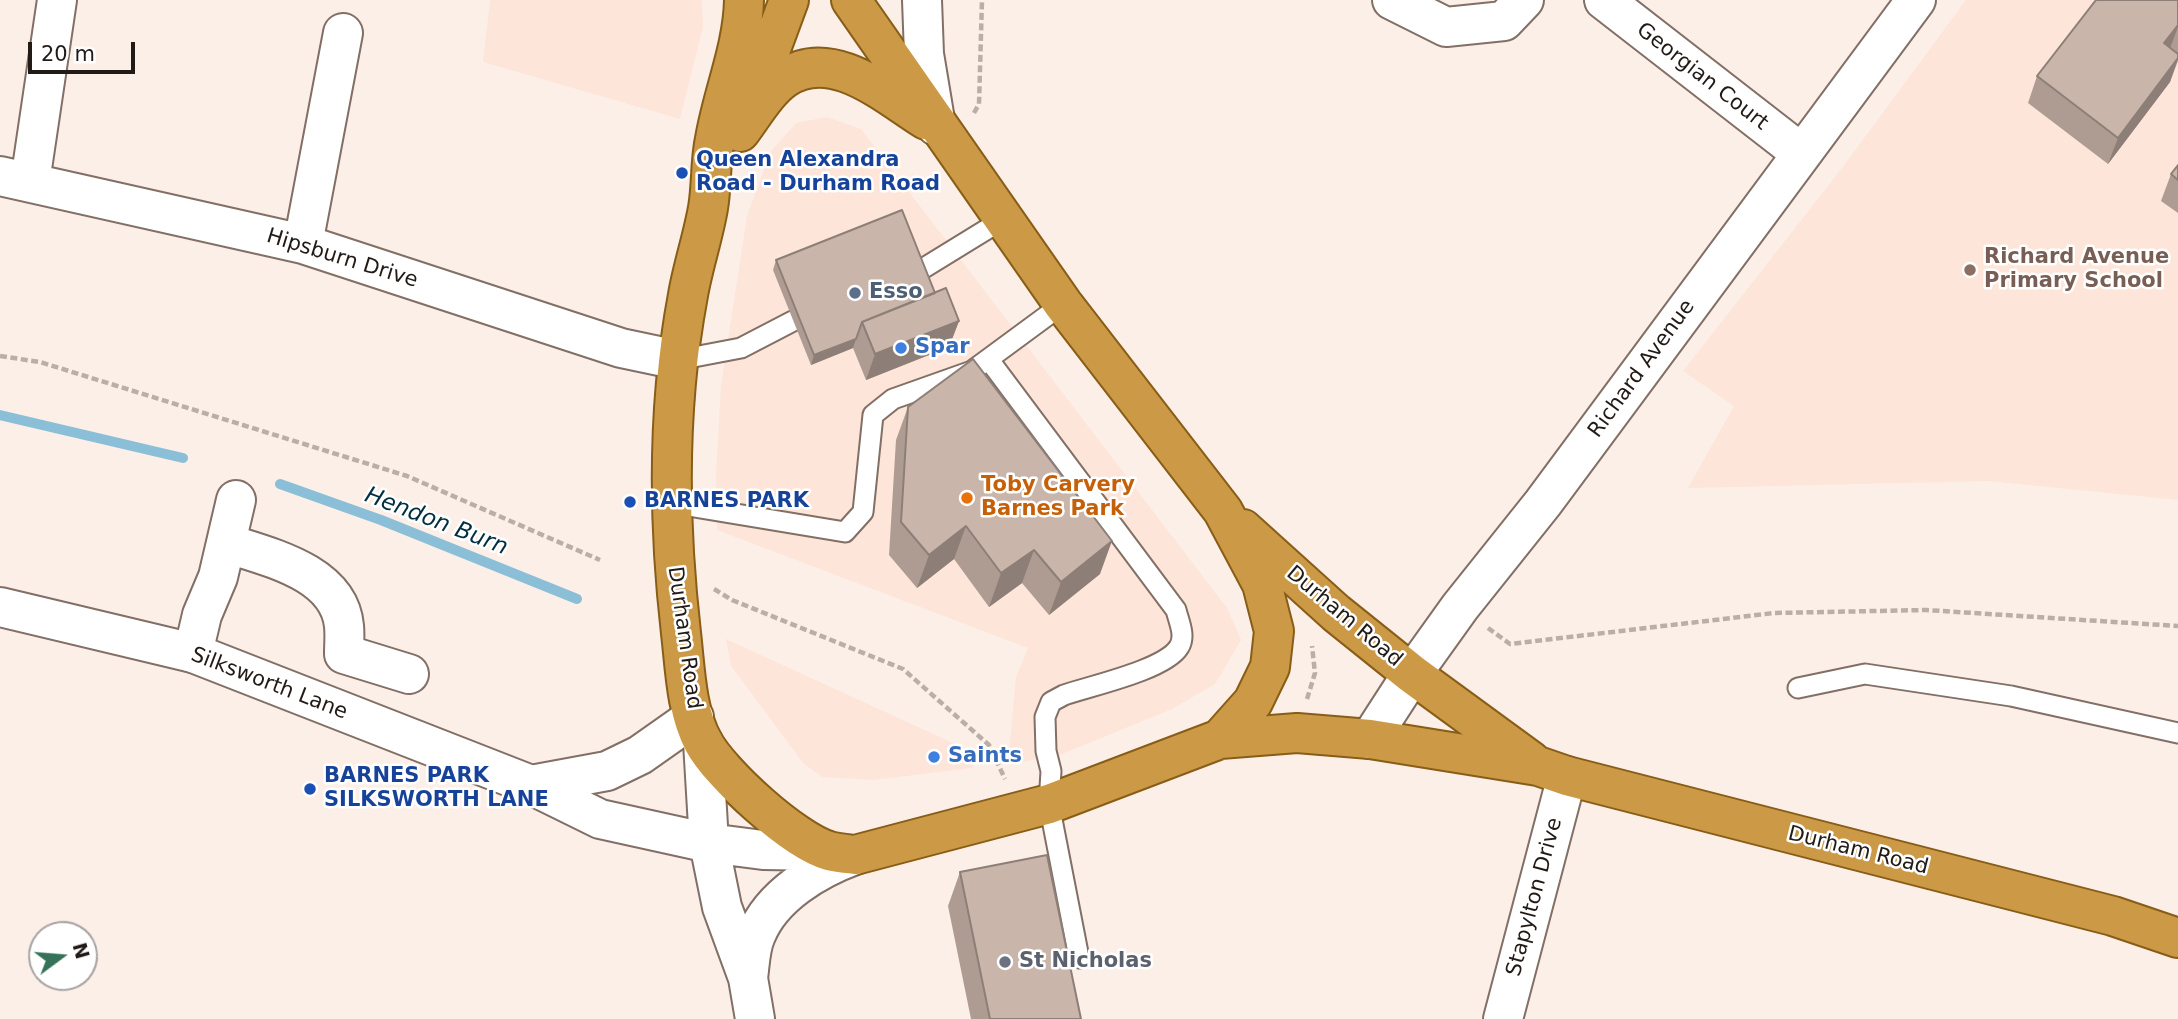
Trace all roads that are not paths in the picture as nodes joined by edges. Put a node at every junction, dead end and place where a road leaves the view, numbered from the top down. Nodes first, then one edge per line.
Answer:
1 (57, 0) edge
2 (744, 0) edge
3 (789, 0) edge
4 (851, 0) edge
5 (922, 0) edge
6 (1392, 0) edge
7 (1524, 0) edge
8 (1604, 0) edge
9 (1916, 0) edge
10 (343, 33) dead end
11 (740, 132) junction
12 (945, 138) junction
13 (1801, 153) junction
14 (15, 179) edge
15 (708, 208) junction
16 (1002, 219) junction
17 (303, 244) junction
18 (919, 271) edge
19 (1063, 304) junction
20 (793, 321) dead end
21 (678, 360) junction
22 (989, 360) junction
23 (236, 500) dead end
24 (670, 503) junction
25 (1223, 511) junction
26 (226, 543) junction
27 (0, 607) edge
28 (193, 653) junction
29 (409, 674) dead end
30 (1412, 674) junction
31 (1798, 688) dead end
32 (699, 729) junction
33 (2178, 733) edge
34 (1220, 739) junction
35 (1370, 739) junction
36 (1553, 771) junction
37 (531, 785) junction
38 (1049, 804) junction
39 (709, 843) junction
40 (841, 853) junction
41 (2178, 939) edge
42 (1079, 958) dead end
43 (748, 978) junction
44 (755, 1019) edge
45 (1503, 1019) edge

1 - 14 street
2 - 15 highway, Durham Road
3 - 11 highway, Durham Road
4 - 12 highway, Durham Road
5 - 12 street
6 - 7 street
8 - 13 street, Georgian Court
9 - 13 street, Richard Avenue
10 - 17 street
11 - 12 highway, Durham Road
11 - 15 highway, Durham Road
12 - 16 highway, Durham Road
13 - 30 street, Richard Avenue
14 - 17 street, Hipsburn Drive
15 - 21 highway, Durham Road
16 - 18 lane
16 - 19 highway, Durham Road
17 - 21 street, Hipsburn Drive
19 - 22 lane
19 - 25 highway, Durham Road
20 - 21 lane
21 - 24 highway, Durham Road
22 - 24 lane
22 - 38 lane
23 - 26 street
24 - 32 highway, Durham Road
25 - 30 highway, Durham Road
25 - 34 highway, Durham Road
26 - 28 street
26 - 29 street
27 - 28 street, Silksworth Lane
28 - 37 street, Silksworth Lane
30 - 35 street, Richard Avenue
30 - 36 highway, Durham Road
31 - 33 lane
32 - 37 street
32 - 39 street
32 - 40 highway, Durham Road
34 - 35 highway, Durham Road
34 - 38 highway, Durham Road
35 - 36 highway, Durham Road
36 - 41 highway, Durham Road
36 - 45 street, Stapylton Drive
37 - 39 street, Silksworth Lane
38 - 40 highway, Durham Road
38 - 42 lane
39 - 40 street, Silksworth Lane
39 - 43 street
40 - 43 street
43 - 44 street

